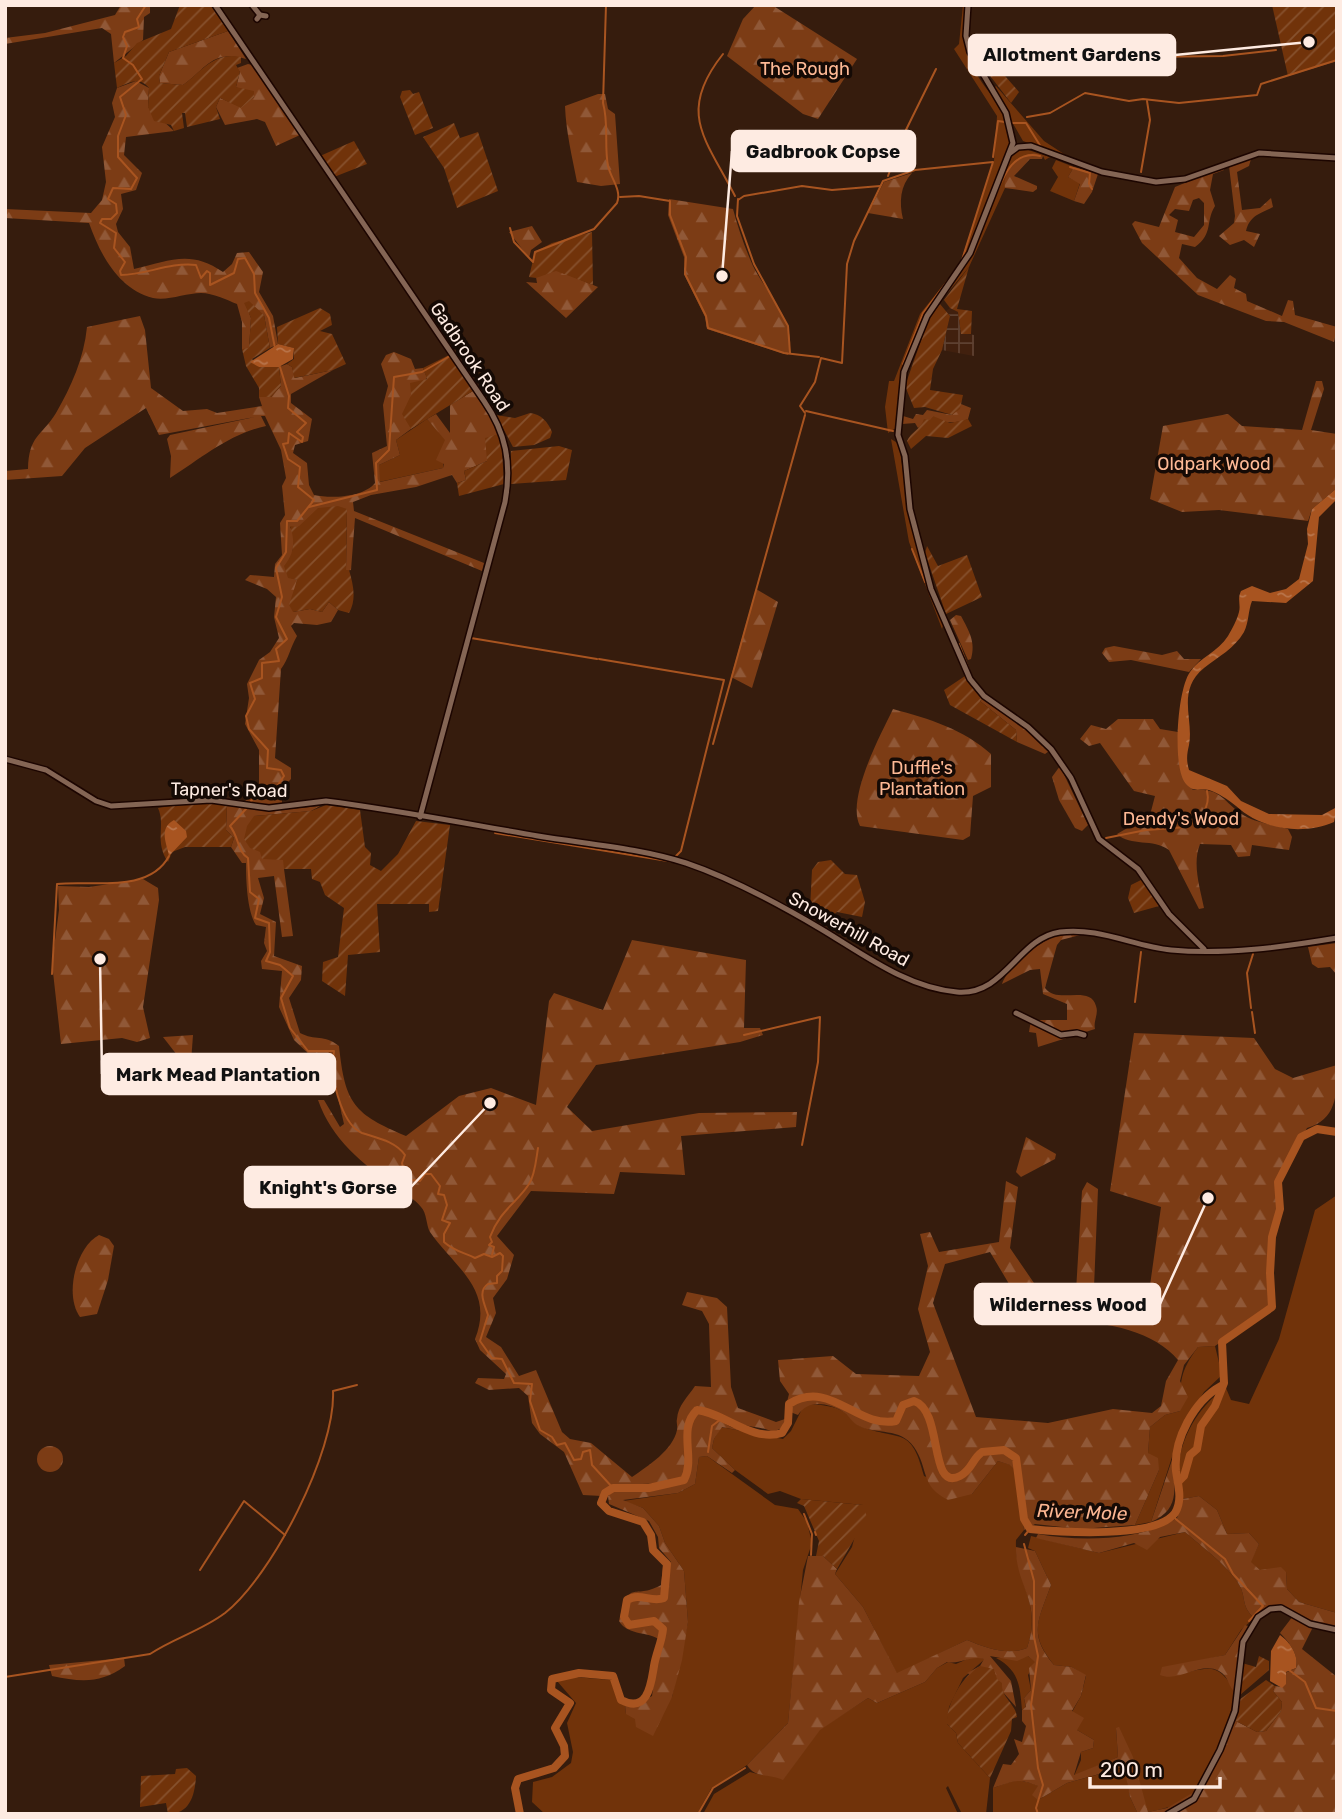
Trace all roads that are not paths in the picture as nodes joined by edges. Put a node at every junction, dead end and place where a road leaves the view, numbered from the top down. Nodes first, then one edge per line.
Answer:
1 (215, 5) edge
2 (252, 5) edge
3 (968, 5) edge
4 (261, 17) dead end
5 (1013, 135) junction
6 (1025, 145) junction
7 (1010, 153) junction
8 (1337, 158) edge
9 (5, 759) edge
10 (420, 817) junction
11 (1337, 938) edge
12 (1191, 939) junction
13 (1187, 950) junction
14 (1206, 950) junction
15 (1016, 1013) dead end
16 (1082, 1023) dead end
17 (1337, 1630) edge
18 (1168, 1814) edge

1 - 10 street, Gadbrook Road
2 - 4 street
3 - 5 street
5 - 6 street
5 - 7 street
6 - 7 street
6 - 8 street
7 - 12 street
9 - 10 street, Tapner's Road
10 - 13 street, Snowerhill Road
11 - 14 street, Snowerhill Road
12 - 13 street
12 - 14 street
13 - 14 street, Snowerhill Road
15 - 16 street
17 - 18 street

